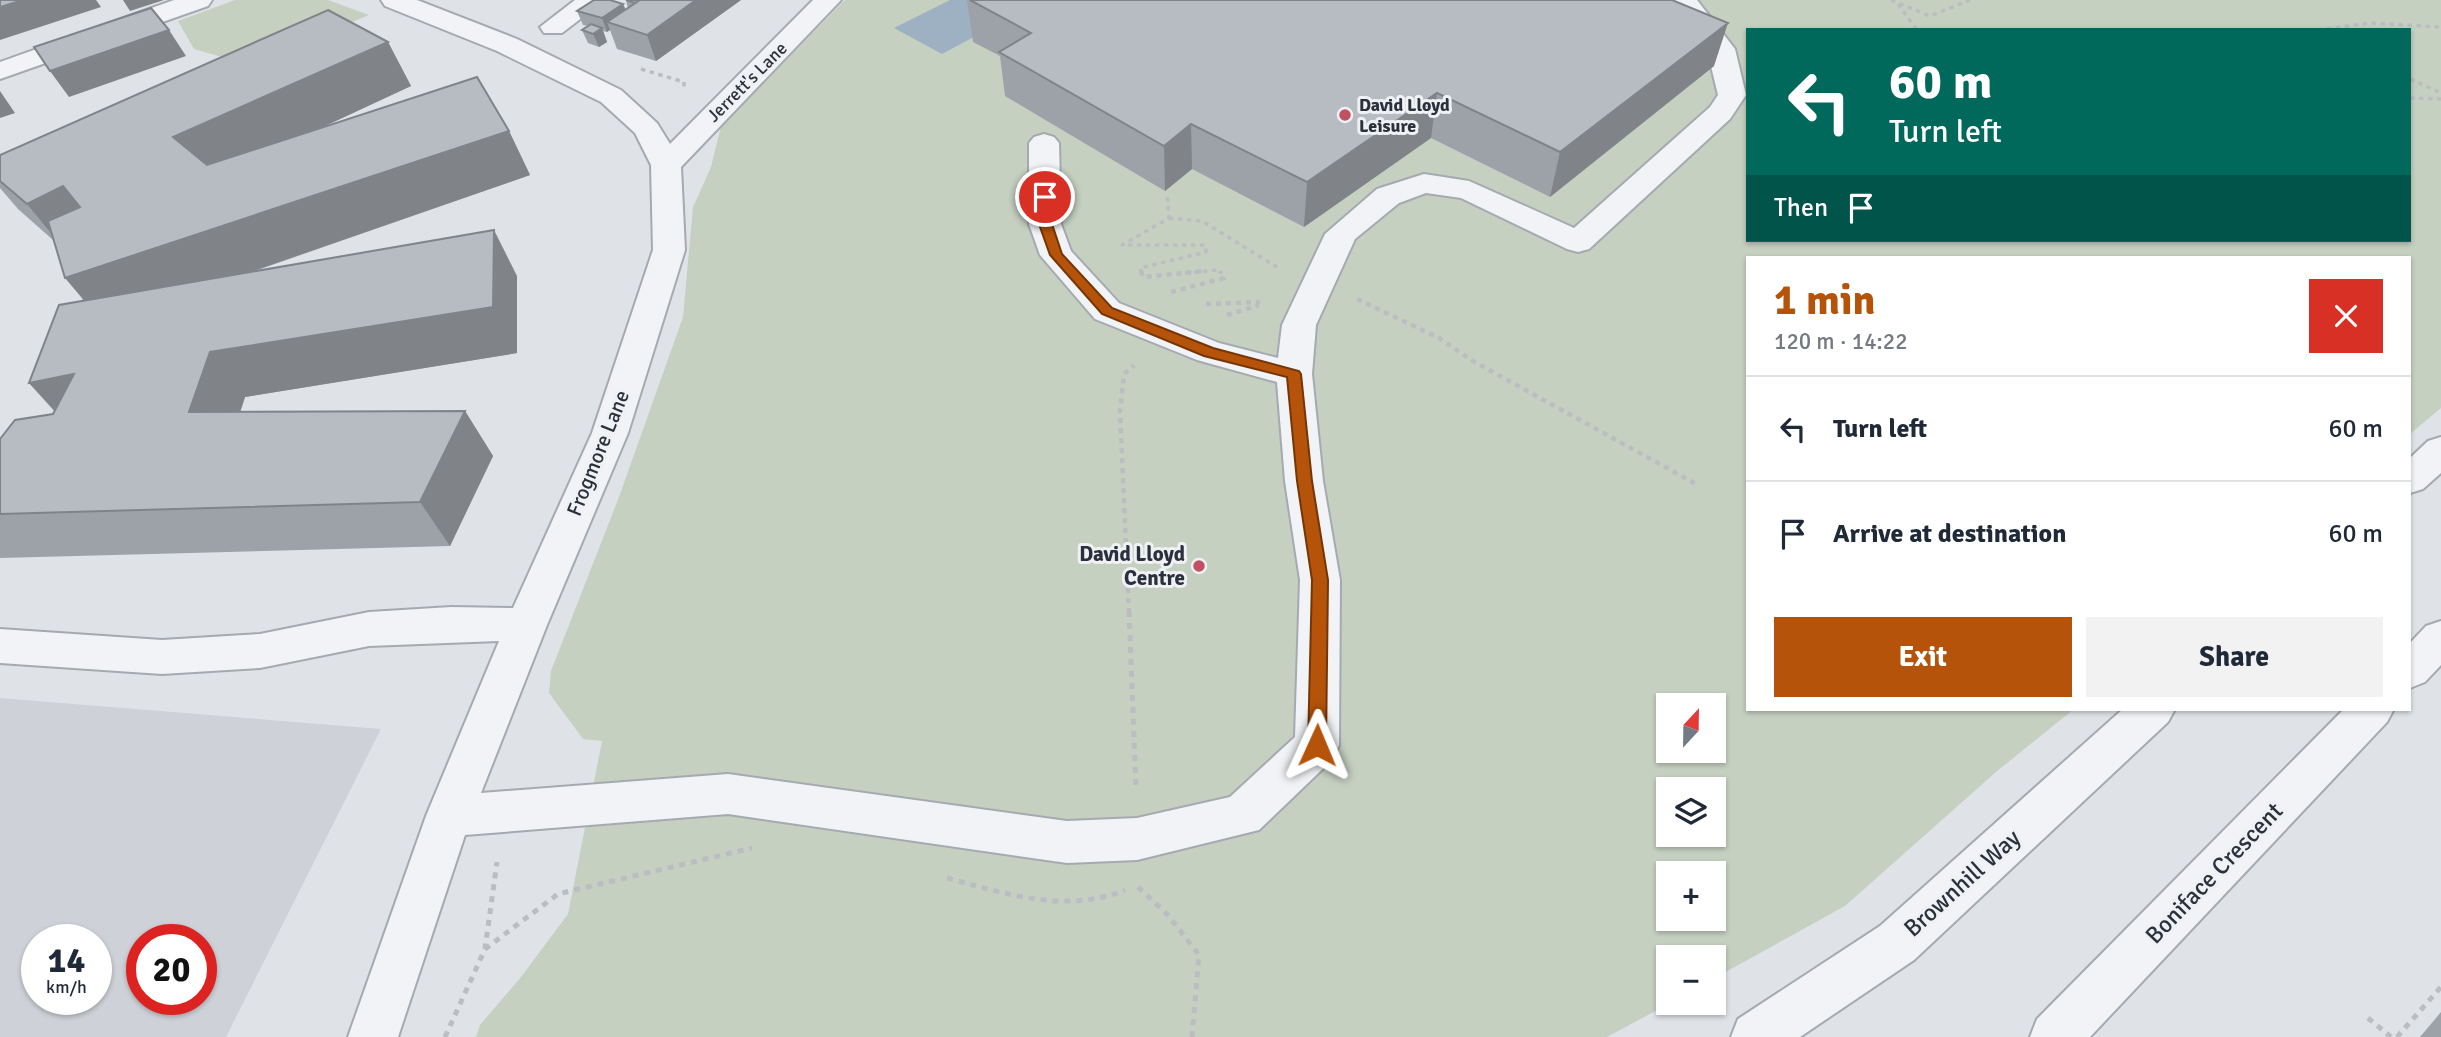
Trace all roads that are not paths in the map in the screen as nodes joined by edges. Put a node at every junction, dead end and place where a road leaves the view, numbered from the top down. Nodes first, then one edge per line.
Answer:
1 (198, 0) edge
2 (394, 0) edge
3 (592, 0) edge
4 (828, 0) edge
5 (1684, 0) edge
6 (553, 27) dead end
7 (0, 71) edge
8 (1044, 143) dead end
9 (666, 165) junction
10 (1294, 374) junction
11 (2441, 450) edge
12 (2411, 478) edge
13 (526, 625) junction
14 (2441, 638) edge
15 (0, 646) edge
16 (2411, 669) edge
17 (2151, 711) edge
18 (2370, 711) edge
19 (449, 817) junction
20 (373, 1037) edge
21 (1756, 1037) edge
22 (2055, 1037) edge

1 - 7 street
2 - 9 street, Frogmore Lane
3 - 6 street
4 - 9 street, Jerrett's Lane
5 - 10 street
8 - 10 street
9 - 13 street, Frogmore Lane
10 - 19 street
11 - 12 street
13 - 15 street
13 - 19 street, Frogmore Lane
14 - 16 street
17 - 21 street, Brownhill Way
18 - 22 street, Boniface Crescent
19 - 20 street, Frogmore Lane

